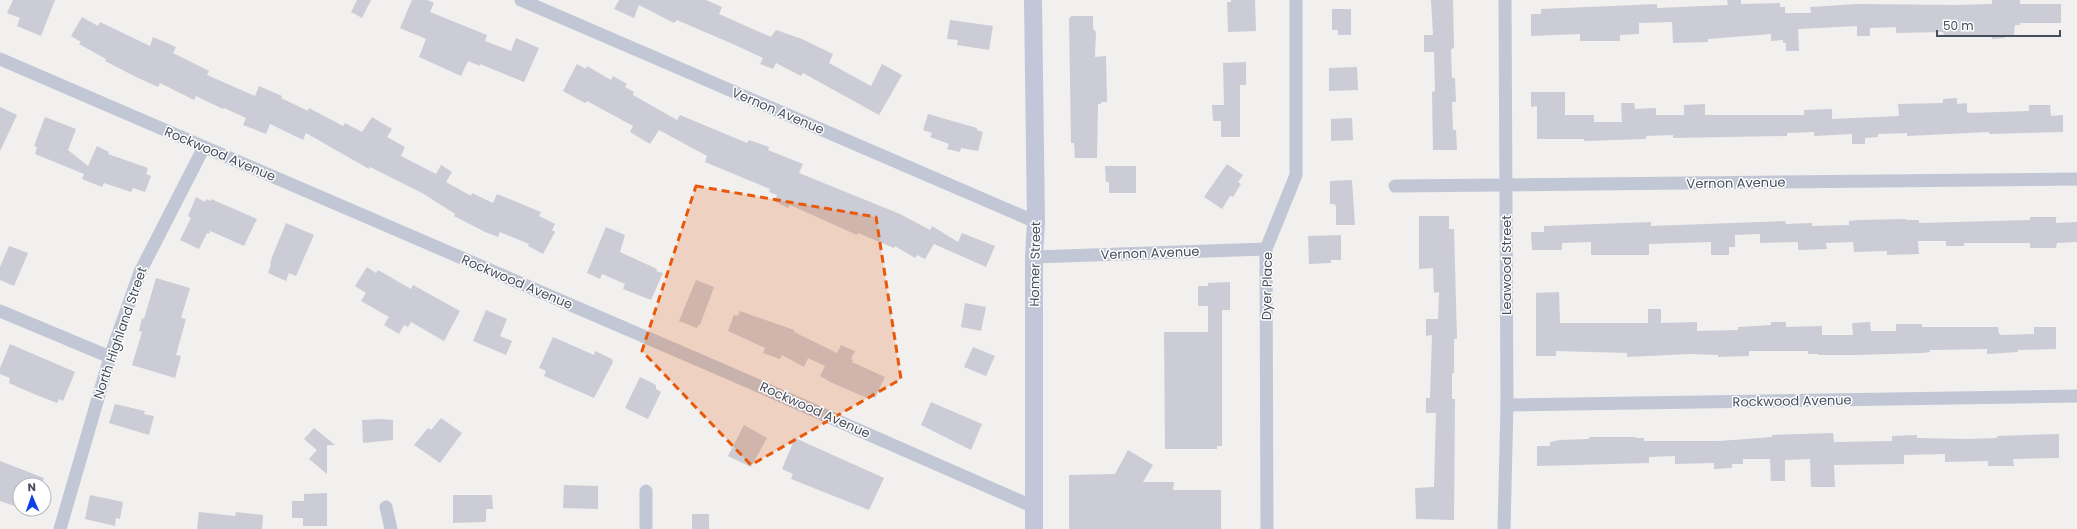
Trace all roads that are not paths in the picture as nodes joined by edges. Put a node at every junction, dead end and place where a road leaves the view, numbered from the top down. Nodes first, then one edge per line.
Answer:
1 (521, 0) edge
2 (1032, 0) edge
3 (1296, 0) edge
4 (1504, 0) edge
5 (0, 59) edge
6 (204, 147) junction
7 (2077, 179) edge
8 (1506, 185) junction
9 (1395, 186) dead end
10 (1036, 222) junction
11 (1266, 249) junction
12 (1034, 257) junction
13 (0, 311) edge
14 (110, 357) junction
15 (2077, 396) edge
16 (1508, 405) junction
17 (646, 491) dead end
18 (386, 507) dead end
19 (1034, 507) junction
20 (60, 529) edge
21 (391, 529) edge
22 (646, 529) edge
23 (1034, 529) edge
24 (1267, 529) edge
25 (1504, 529) edge

1 - 10 street, Vernon Avenue
2 - 10 street, Homer Street
3 - 11 street, Dyer Place
4 - 8 street, Leawood Street
5 - 6 street, Rockwood Avenue
6 - 14 street, North Highland Street
6 - 19 street, Rockwood Avenue
7 - 8 street, Vernon Avenue
8 - 9 street, Vernon Avenue
8 - 16 street, Leawood Street
10 - 12 street, Homer Street
11 - 12 street, Vernon Avenue
11 - 24 street, Dyer Place
12 - 19 street, Homer Street
13 - 14 street
14 - 20 street, North Highland Street
15 - 16 street, Rockwood Avenue
16 - 25 street, Leawood Street
17 - 22 street
18 - 21 street
19 - 23 street, Homer Street

